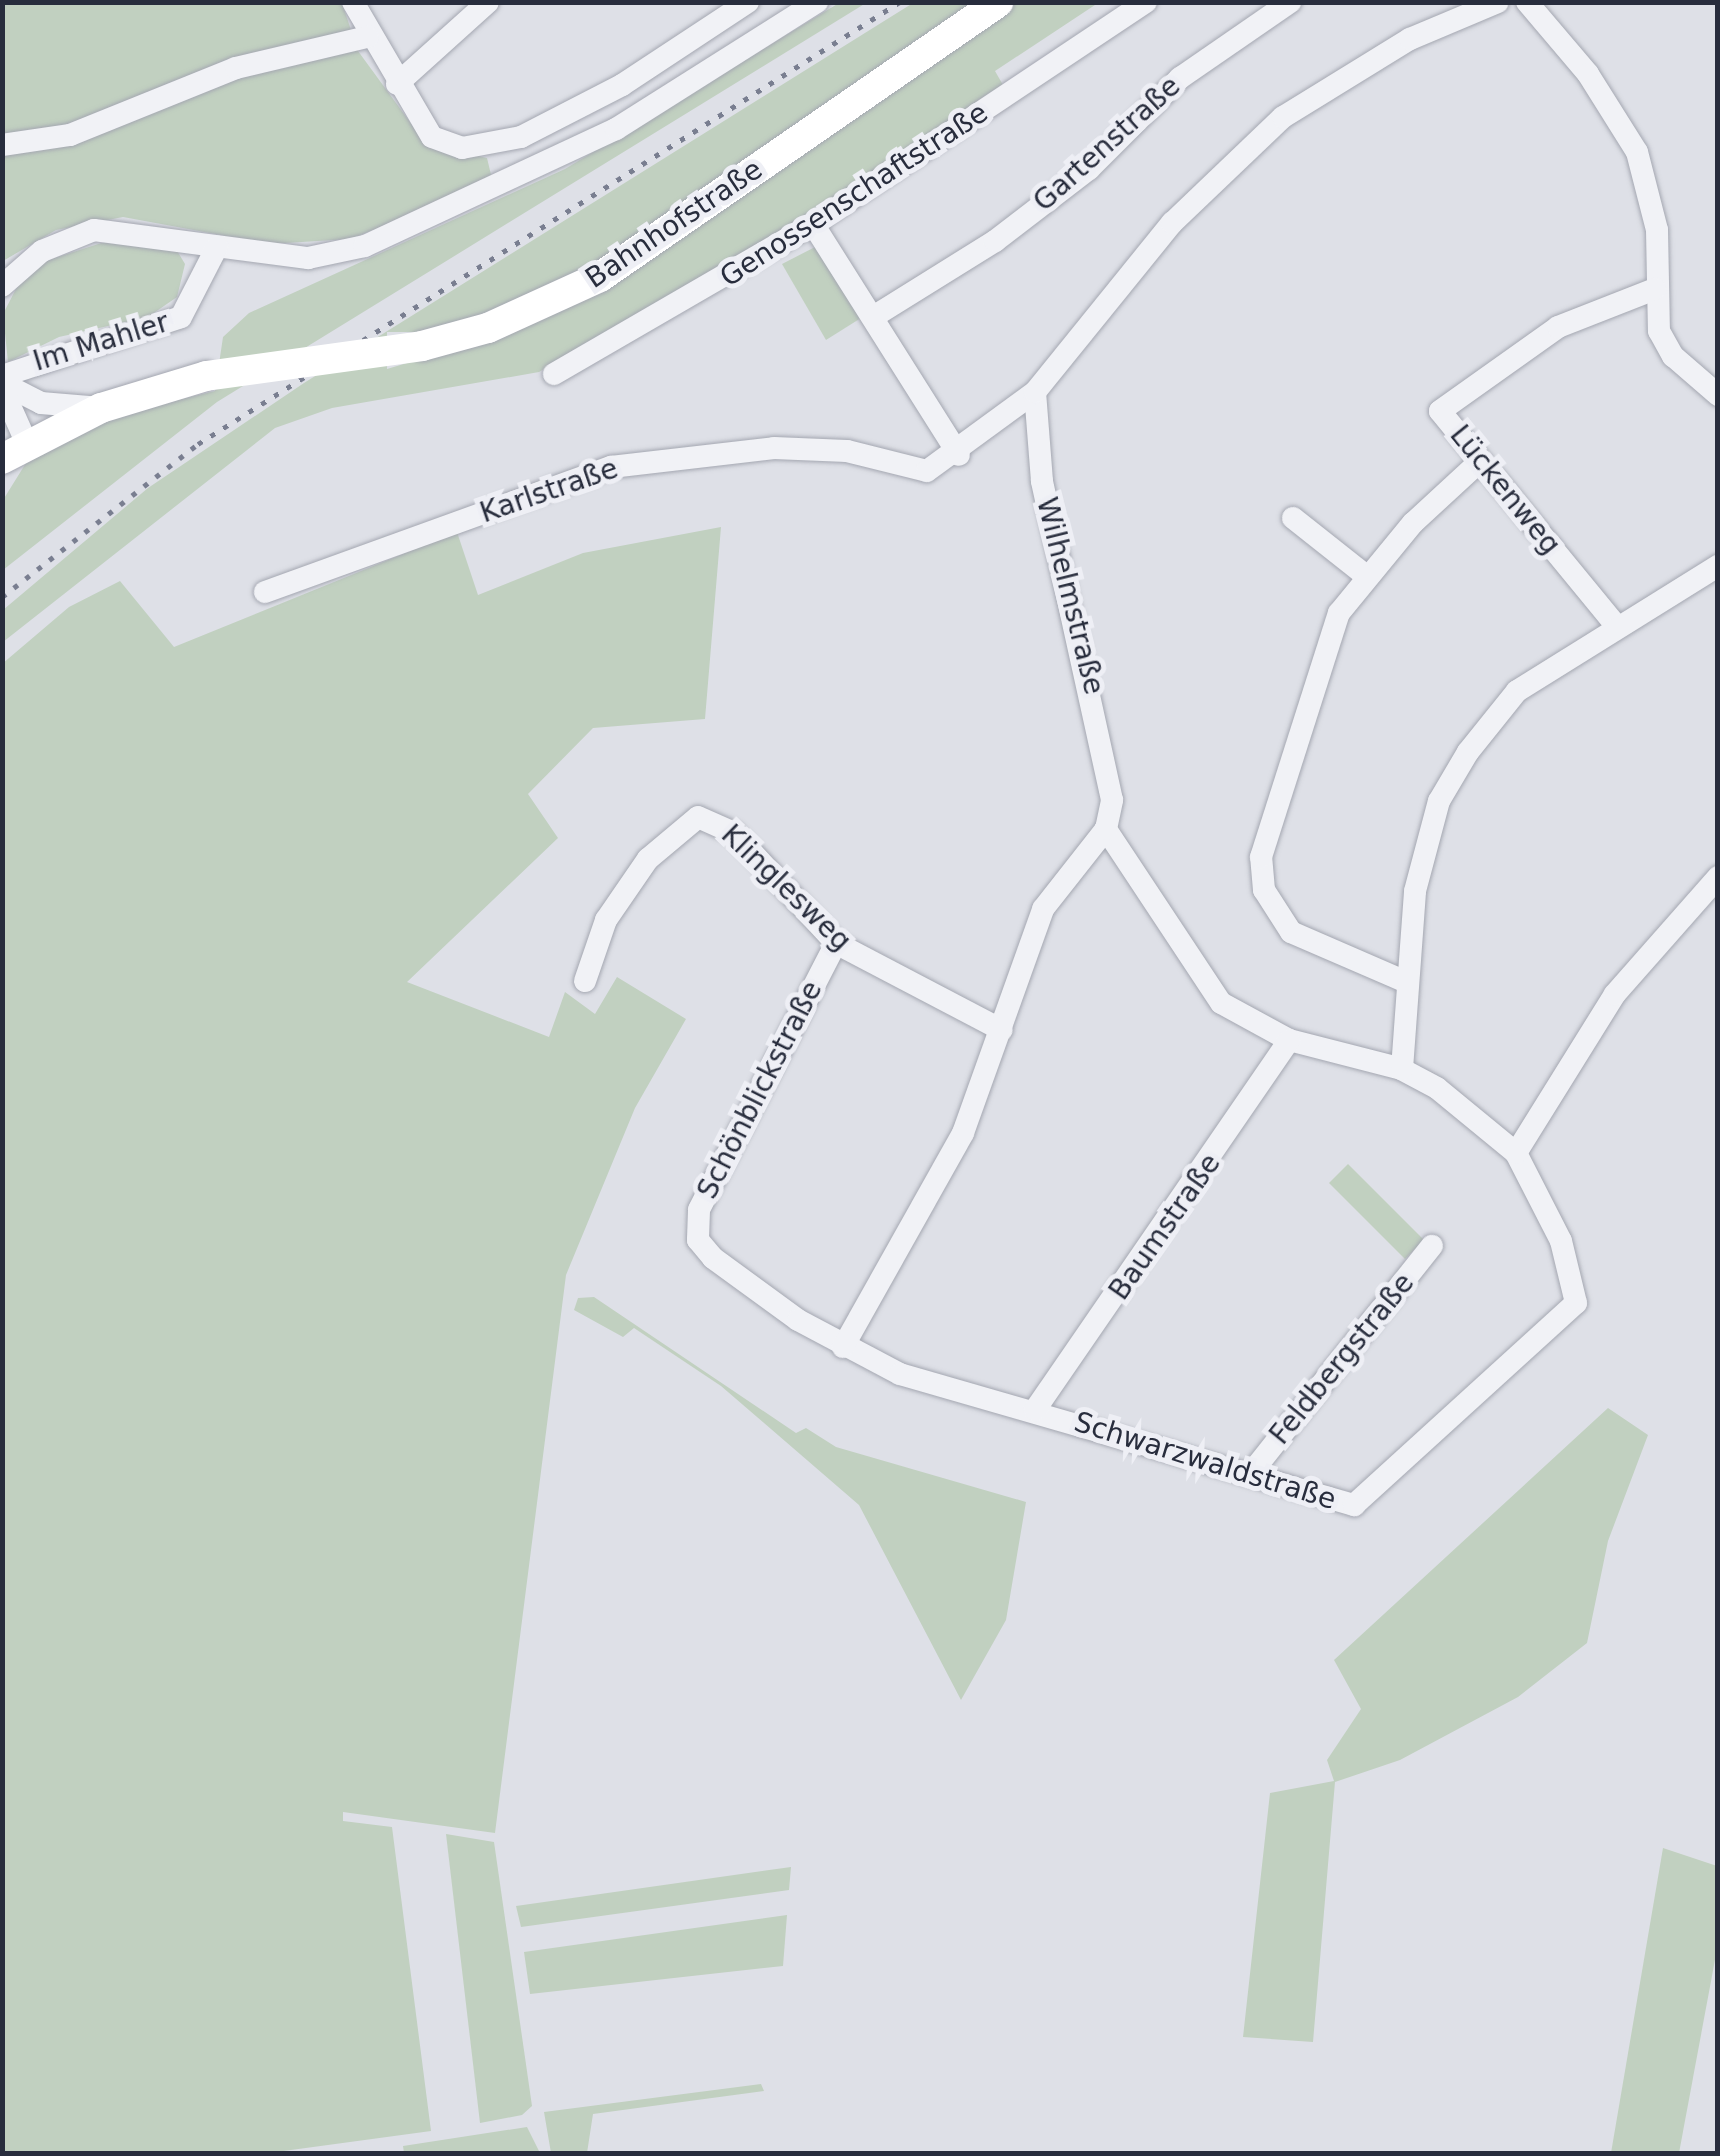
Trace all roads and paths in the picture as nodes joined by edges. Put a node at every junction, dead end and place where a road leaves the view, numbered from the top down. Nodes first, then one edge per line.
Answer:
1 (354, 2) edge
2 (488, 2) edge
3 (748, 2) edge
4 (817, 2) edge
5 (998, 2) edge
6 (1146, 2) edge
7 (1290, 2) edge
8 (1498, 2) edge
9 (1527, 2) edge
10 (367, 37) junction
11 (397, 84) junction
12 (2, 145) edge
13 (813, 224) junction
14 (218, 247) junction
15 (2, 286) edge
16 (1655, 289) junction
17 (873, 317) junction
18 (554, 374) dead end
19 (9, 391) edge
20 (1035, 392) junction
21 (1718, 394) edge
22 (101, 408) junction
23 (15, 452) edge
24 (959, 455) junction
25 (1479, 462) junction
26 (1293, 518) dead end
27 (1718, 566) edge
28 (1365, 575) junction
29 (265, 592) dead end
30 (1614, 624) junction
31 (1106, 829) junction
32 (1718, 877) edge
33 (836, 943) junction
34 (585, 981) dead end
35 (1404, 981) junction
36 (1002, 1030) junction
37 (1289, 1040) junction
38 (1402, 1068) junction
39 (1516, 1153) junction
40 (1432, 1246) dead end
41 (843, 1347) junction
42 (1035, 1410) junction
43 (1252, 1472) junction

1 - 10 street
2 - 11 street
3 - 11 street
4 - 14 street
5 - 22 main road, Bahnhofstraße, bridge
6 - 13 street, Genossenschaftstraße
7 - 17 street, Gartenstraße
8 - 20 street
9 - 16 street
10 - 11 street
10 - 12 street
13 - 17 street
13 - 18 street, Genossenschaftstraße
14 - 15 street
14 - 19 street, Im Mahler
16 - 21 street
16 - 25 street, Lückenweg
17 - 24 street
19 - 22 street
19 - 23 street
20 - 24 street, Karlstraße
20 - 31 street, Wilhelmstraße
22 - 23 main road, Bahnhofstraße
24 - 29 street, Karlstraße
25 - 28 street
25 - 30 street, Lückenweg
26 - 28 street
27 - 30 street
28 - 35 street
30 - 35 street
31 - 36 street
31 - 37 street
32 - 39 street
33 - 34 street, Klinglesweg
33 - 36 street, Klinglesweg
33 - 41 street, Schönblickstraße
35 - 38 street
36 - 41 street
37 - 38 street
37 - 42 street, Baumstraße
38 - 39 street
39 - 43 street, Schwarzwaldstraße
40 - 43 street, Feldbergstraße
41 - 42 street, Schwarzwaldstraße
42 - 43 street, Schwarzwaldstraße

